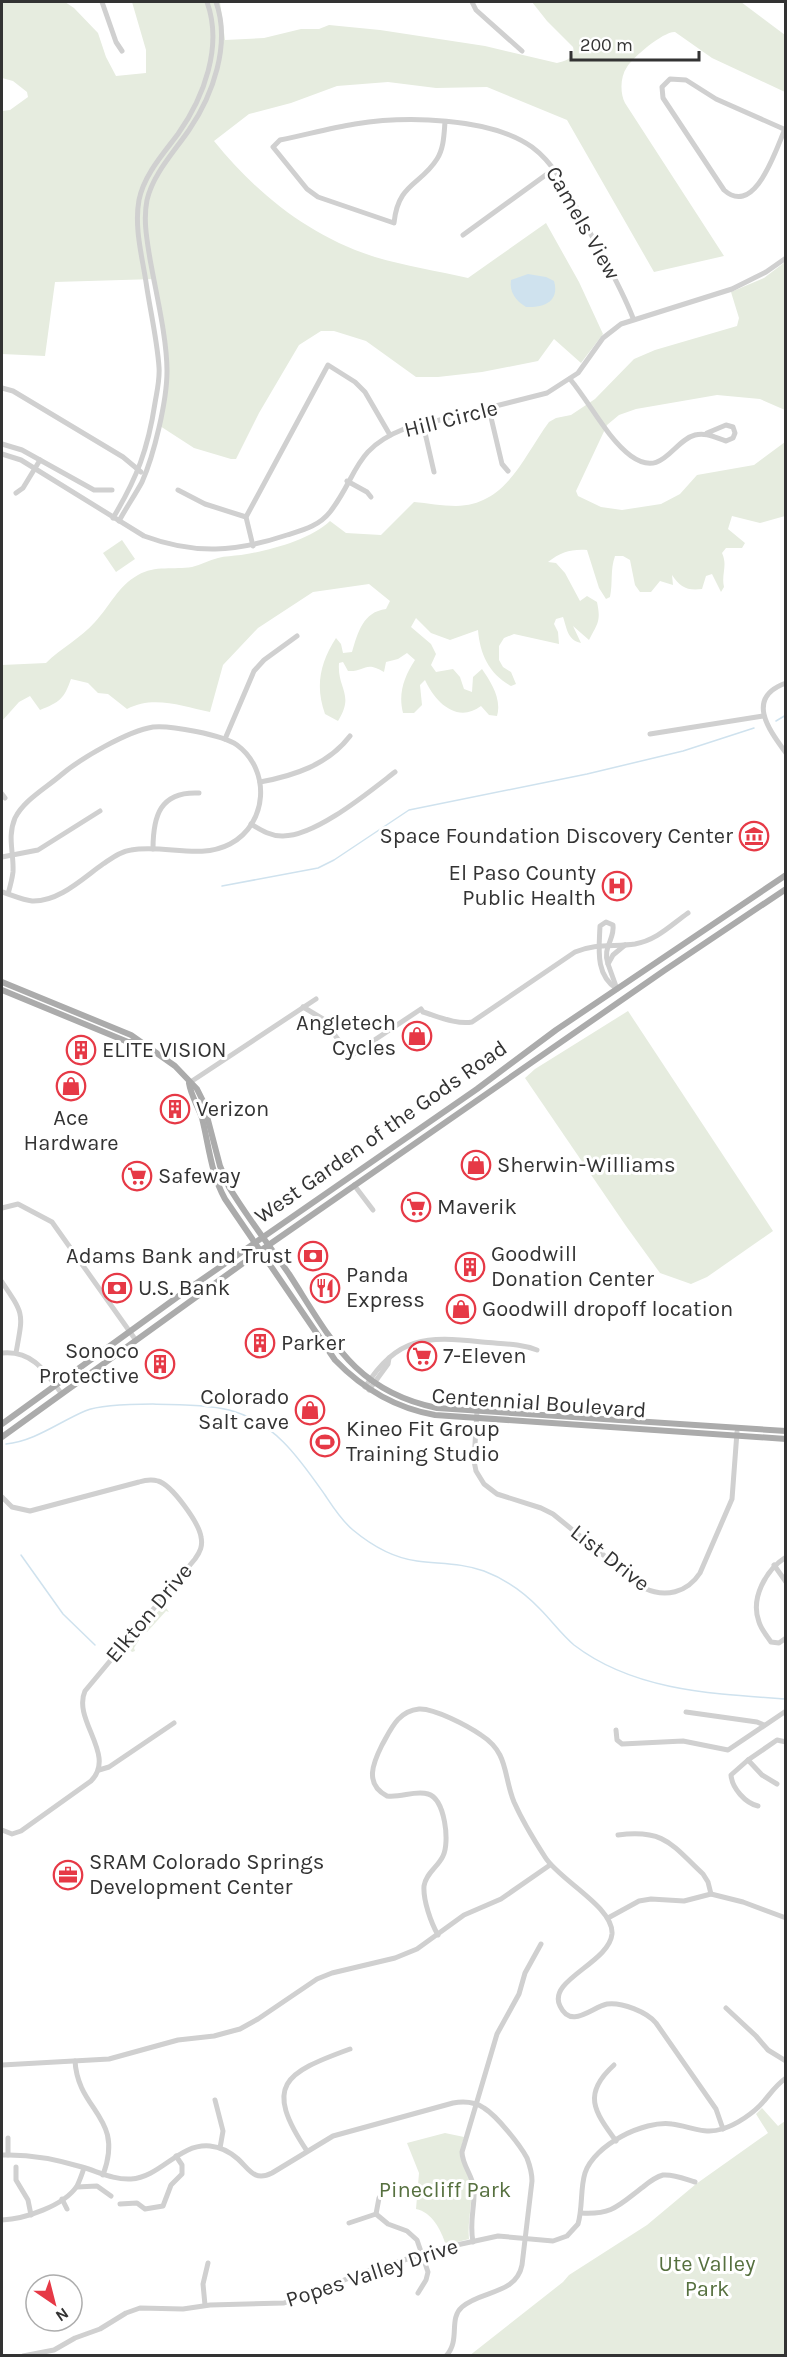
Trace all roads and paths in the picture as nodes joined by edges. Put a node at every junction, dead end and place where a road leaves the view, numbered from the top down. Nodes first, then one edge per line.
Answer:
1 (102, 2) edge
2 (207, 2) edge
3 (216, 2) edge
4 (472, 2) edge
5 (122, 51) dead end
6 (522, 51) dead end
7 (445, 122) junction
8 (785, 130) edge
9 (554, 169) junction
10 (463, 235) dead end
11 (786, 258) edge
12 (633, 318) junction
13 (570, 379) junction
14 (2, 388) edge
15 (489, 409) junction
16 (423, 424) junction
17 (706, 433) junction
18 (390, 435) junction
19 (2, 444) edge
20 (2, 454) edge
21 (40, 460) junction
22 (35, 468) junction
23 (139, 471) junction
24 (508, 471) dead end
25 (434, 472) dead end
26 (145, 474) junction
27 (347, 481) junction
28 (112, 490) dead end
29 (178, 490) dead end
30 (16, 493) dead end
31 (371, 497) dead end
32 (246, 517) junction
33 (113, 518) junction
34 (120, 521) junction
35 (254, 546) junction
36 (297, 636) dead end
37 (786, 683) edge
38 (763, 716) junction
39 (650, 734) dead end
40 (350, 736) dead end
41 (225, 739) junction
42 (786, 753) edge
43 (395, 772) dead end
44 (260, 782) junction
45 (199, 794) dead end
46 (100, 811) dead end
47 (251, 824) junction
48 (153, 849) junction
49 (11, 856) junction
50 (2, 857) edge
51 (786, 875) edge
52 (786, 889) edge
53 (4, 893) edge
54 (688, 913) dead end
55 (600, 945) junction
56 (608, 945) junction
57 (626, 945) junction
58 (608, 964) junction
59 (2, 982) edge
60 (617, 988) junction
61 (2, 990) edge
62 (316, 999) dead end
63 (303, 1007) junction
64 (139, 1042) junction
65 (189, 1083) junction
66 (477, 1089) junction
67 (414, 1143) junction
68 (354, 1185) junction
69 (2, 1208) edge
70 (373, 1210) dead end
71 (262, 1237) junction
72 (254, 1242) junction
73 (268, 1245) junction
74 (260, 1251) junction
75 (2, 1282) edge
76 (129, 1331) junction
77 (135, 1339) junction
78 (537, 1350) dead end
79 (2, 1353) edge
80 (16, 1353) junction
81 (372, 1382) junction
82 (55, 1385) junction
83 (367, 1388) junction
84 (61, 1393) junction
85 (477, 1411) junction
86 (476, 1418) junction
87 (629, 1420) junction
88 (2, 1424) edge
89 (570, 1424) junction
90 (786, 1431) edge
91 (737, 1432) junction
92 (2, 1437) edge
93 (786, 1439) edge
94 (2, 1497) edge
95 (786, 1557) edge
96 (774, 1565) junction
97 (786, 1582) edge
98 (786, 1638) edge
99 (786, 1711) edge
100 (686, 1712) dead end
101 (174, 1724) dead end
102 (764, 1725) junction
103 (616, 1730) dead end
104 (786, 1742) edge
105 (748, 1760) junction
106 (99, 1770) junction
107 (777, 1784) dead end
108 (758, 1806) dead end
109 (2, 1830) edge
110 (618, 1835) dead end
111 (550, 1865) junction
112 (711, 1894) junction
113 (608, 1918) junction
114 (786, 1918) edge
115 (438, 1935) junction
116 (541, 1944) dead end
117 (726, 2008) dead end
118 (350, 2049) dead end
119 (75, 2061) junction
120 (786, 2061) edge
121 (2, 2065) edge
122 (614, 2065) dead end
123 (786, 2078) edge
124 (215, 2100) dead end
125 (476, 2104) junction
126 (723, 2129) junction
127 (9, 2138) dead end
128 (616, 2141) junction
129 (220, 2148) junction
130 (307, 2151) junction
131 (2, 2155) edge
132 (9, 2155) junction
133 (177, 2156) junction
134 (16, 2167) dead end
135 (84, 2168) junction
136 (103, 2175) junction
137 (695, 2182) dead end
138 (388, 2184) dead end
139 (77, 2187) junction
140 (111, 2196) dead end
141 (62, 2199) junction
142 (120, 2204) dead end
143 (67, 2208) dead end
144 (581, 2212) junction
145 (376, 2214) junction
146 (31, 2215) junction
147 (2, 2220) edge
148 (349, 2223) dead end
149 (526, 2238) junction
150 (473, 2242) junction
151 (424, 2254) junction
152 (208, 2263) dead end
153 (418, 2293) dead end
154 (205, 2305) junction
155 (23, 2355) edge
156 (446, 2355) edge

1 - 5 street
2 - 23 street
3 - 26 street
4 - 6 street
7 - 7 street, Camels View
7 - 9 street, Camels View
8 - 8 street
9 - 10 street
9 - 12 street, Camels View
11 - 12 street, Hill Circle
12 - 13 street, Hill Circle
13 - 15 street, Hill Circle
13 - 17 street
14 - 23 street
15 - 16 street, Hill Circle
15 - 24 street
16 - 18 street, Hill Circle
16 - 25 street
17 - 17 street
18 - 27 street, Hill Circle
18 - 32 street
19 - 21 street
20 - 22 street, Hill Circle
21 - 22 street
21 - 28 street
22 - 30 street
22 - 33 street, Hill Circle
23 - 26 street
23 - 33 street
26 - 34 street
27 - 31 street
27 - 35 street, Hill Circle
29 - 32 street
32 - 35 street
33 - 34 street, Hill Circle
34 - 35 street, Hill Circle
36 - 41 street
37 - 38 street
38 - 39 street
38 - 42 street
40 - 44 street
41 - 44 street
41 - 49 street
43 - 47 street
44 - 47 street
45 - 48 street
46 - 49 street
47 - 48 street
48 - 53 street
49 - 50 street
49 - 53 street
51 - 60 main road, West Garden of the Gods Road
52 - 67 main road, West Garden of the Gods Road
54 - 57 street
55 - 56 street
55 - 56 street
55 - 60 street
55 - 63 street
56 - 57 street
56 - 58 street
57 - 58 street
58 - 60 street
59 - 64 main road, Centennial Boulevard
60 - 66 main road, West Garden of the Gods Road
61 - 64 main road, Centennial Boulevard
62 - 63 street
63 - 65 street
64 - 65 main road, Centennial Boulevard
65 - 71 main road, Centennial Boulevard
65 - 72 main road, Centennial Boulevard
66 - 67 main road
66 - 71 main road, West Garden of the Gods Road
67 - 68 main road, West Garden of the Gods Road
68 - 70 street
68 - 73 main road, West Garden of the Gods Road
69 - 76 street
71 - 72 main road, West Garden of the Gods Road
71 - 73 main road, Centennial Boulevard
72 - 74 main road, Centennial Boulevard
72 - 76 main road, West Garden of the Gods Road
73 - 74 main road, West Garden of the Gods Road
73 - 81 main road, Centennial Boulevard
74 - 77 main road, West Garden of the Gods Road
74 - 83 main road, Centennial Boulevard
75 - 80 street
76 - 77 street
76 - 82 main road, West Garden of the Gods Road
77 - 84 main road, West Garden of the Gods Road
78 - 81 street
79 - 80 street
80 - 82 street
81 - 83 street
81 - 85 main road, Centennial Boulevard
82 - 84 street
82 - 88 main road, West Garden of the Gods Road
83 - 86 main road, Centennial Boulevard
84 - 92 main road, West Garden of the Gods Road
85 - 86 street, List Drive
85 - 87 main road, Centennial Boulevard
86 - 89 main road, Centennial Boulevard
86 - 91 street, List Drive
87 - 89 main road
87 - 91 main road, Centennial Boulevard
89 - 91 main road, Centennial Boulevard
90 - 91 main road, Centennial Boulevard
91 - 93 main road, Centennial Boulevard
94 - 106 street, Elkton Drive
95 - 96 street
96 - 97 street
96 - 98 street
99 - 102 street
100 - 102 street
101 - 106 street
102 - 103 street
104 - 105 street
105 - 107 street
105 - 108 street
106 - 109 street
110 - 112 street
111 - 113 street
111 - 115 street
111 - 115 street
112 - 113 street
112 - 114 street
113 - 126 street
115 - 119 street
116 - 125 street
117 - 120 street
118 - 130 street
119 - 121 street
119 - 136 street
122 - 128 street
123 - 126 street
124 - 129 street
125 - 130 street
125 - 149 street
125 - 150 street
126 - 128 street, Popes Valley Drive
127 - 132 street
128 - 144 street, Popes Valley Drive
129 - 130 street
129 - 133 street
131 - 132 street
132 - 135 street
133 - 136 street
133 - 142 street
134 - 146 street
135 - 136 street
135 - 139 street
137 - 144 street
138 - 145 street
139 - 140 street
139 - 141 street
141 - 143 street
141 - 146 street
144 - 149 street, Popes Valley Drive
145 - 148 street
145 - 151 street
146 - 147 street
149 - 150 street, Popes Valley Drive
149 - 156 street
150 - 151 street, Popes Valley Drive
151 - 153 street
151 - 154 street, Popes Valley Drive
152 - 154 street
154 - 155 street, Popes Valley Drive

